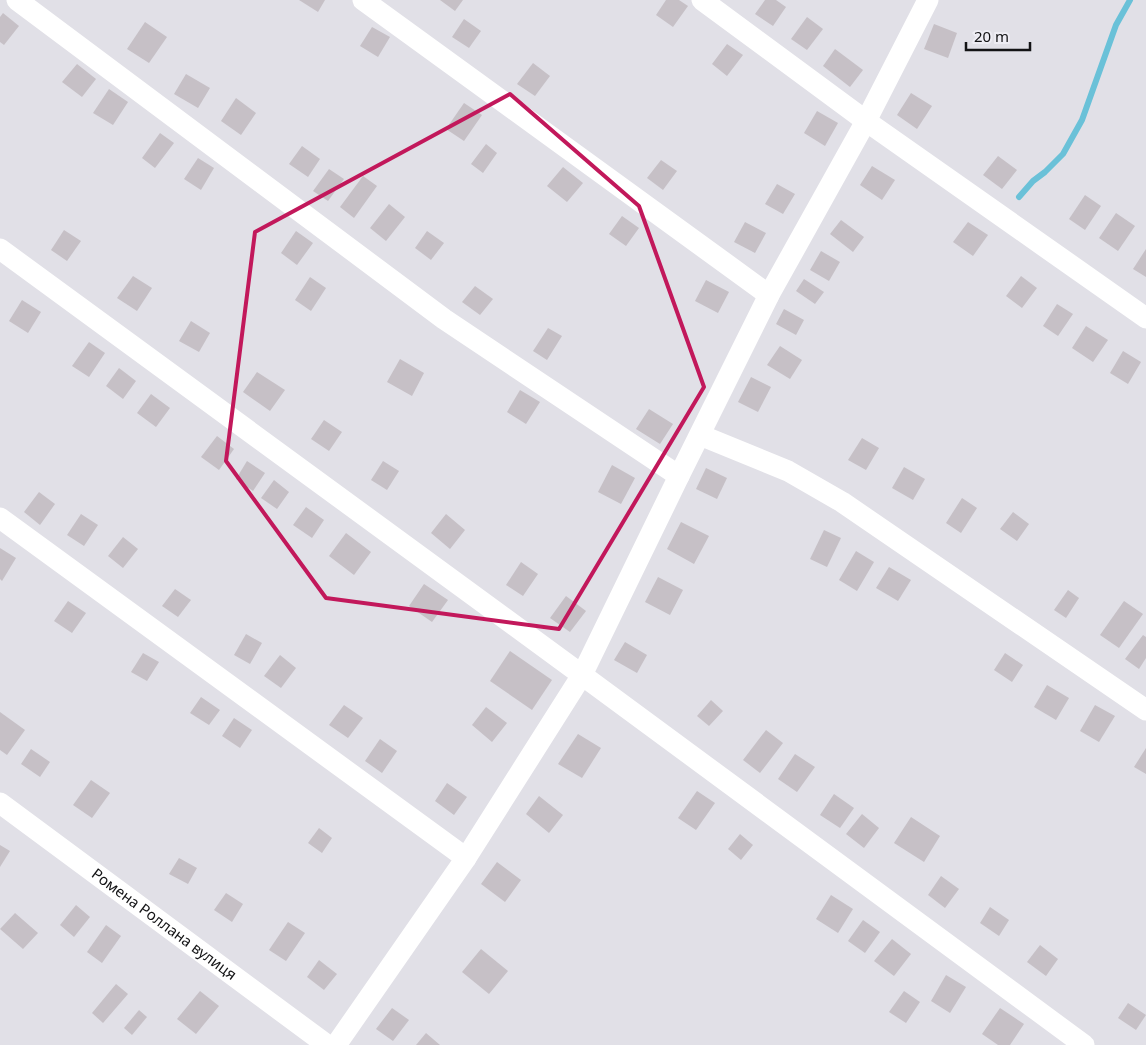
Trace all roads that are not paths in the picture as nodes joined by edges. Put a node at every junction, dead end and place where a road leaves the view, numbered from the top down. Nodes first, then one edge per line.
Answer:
1 (17, 0) edge
2 (363, 0) edge
3 (702, 0) edge
4 (928, 0) edge
5 (866, 121) junction
6 (0, 249) edge
7 (769, 295) junction
8 (1146, 318) edge
9 (700, 435) junction
10 (679, 476) junction
11 (0, 518) edge
12 (582, 675) junction
13 (1146, 710) edge
14 (0, 803) edge
15 (466, 858) junction
16 (327, 1045) edge
17 (336, 1045) edge
18 (1084, 1045) edge

1 - 10 street
2 - 7 street
3 - 5 street
4 - 5 street
5 - 7 street
5 - 8 street
6 - 12 street
7 - 9 street
9 - 10 street
9 - 13 street
10 - 12 street
11 - 15 street
12 - 15 street
12 - 18 street
14 - 16 street, Ромена Роллана вулиця
15 - 17 street

